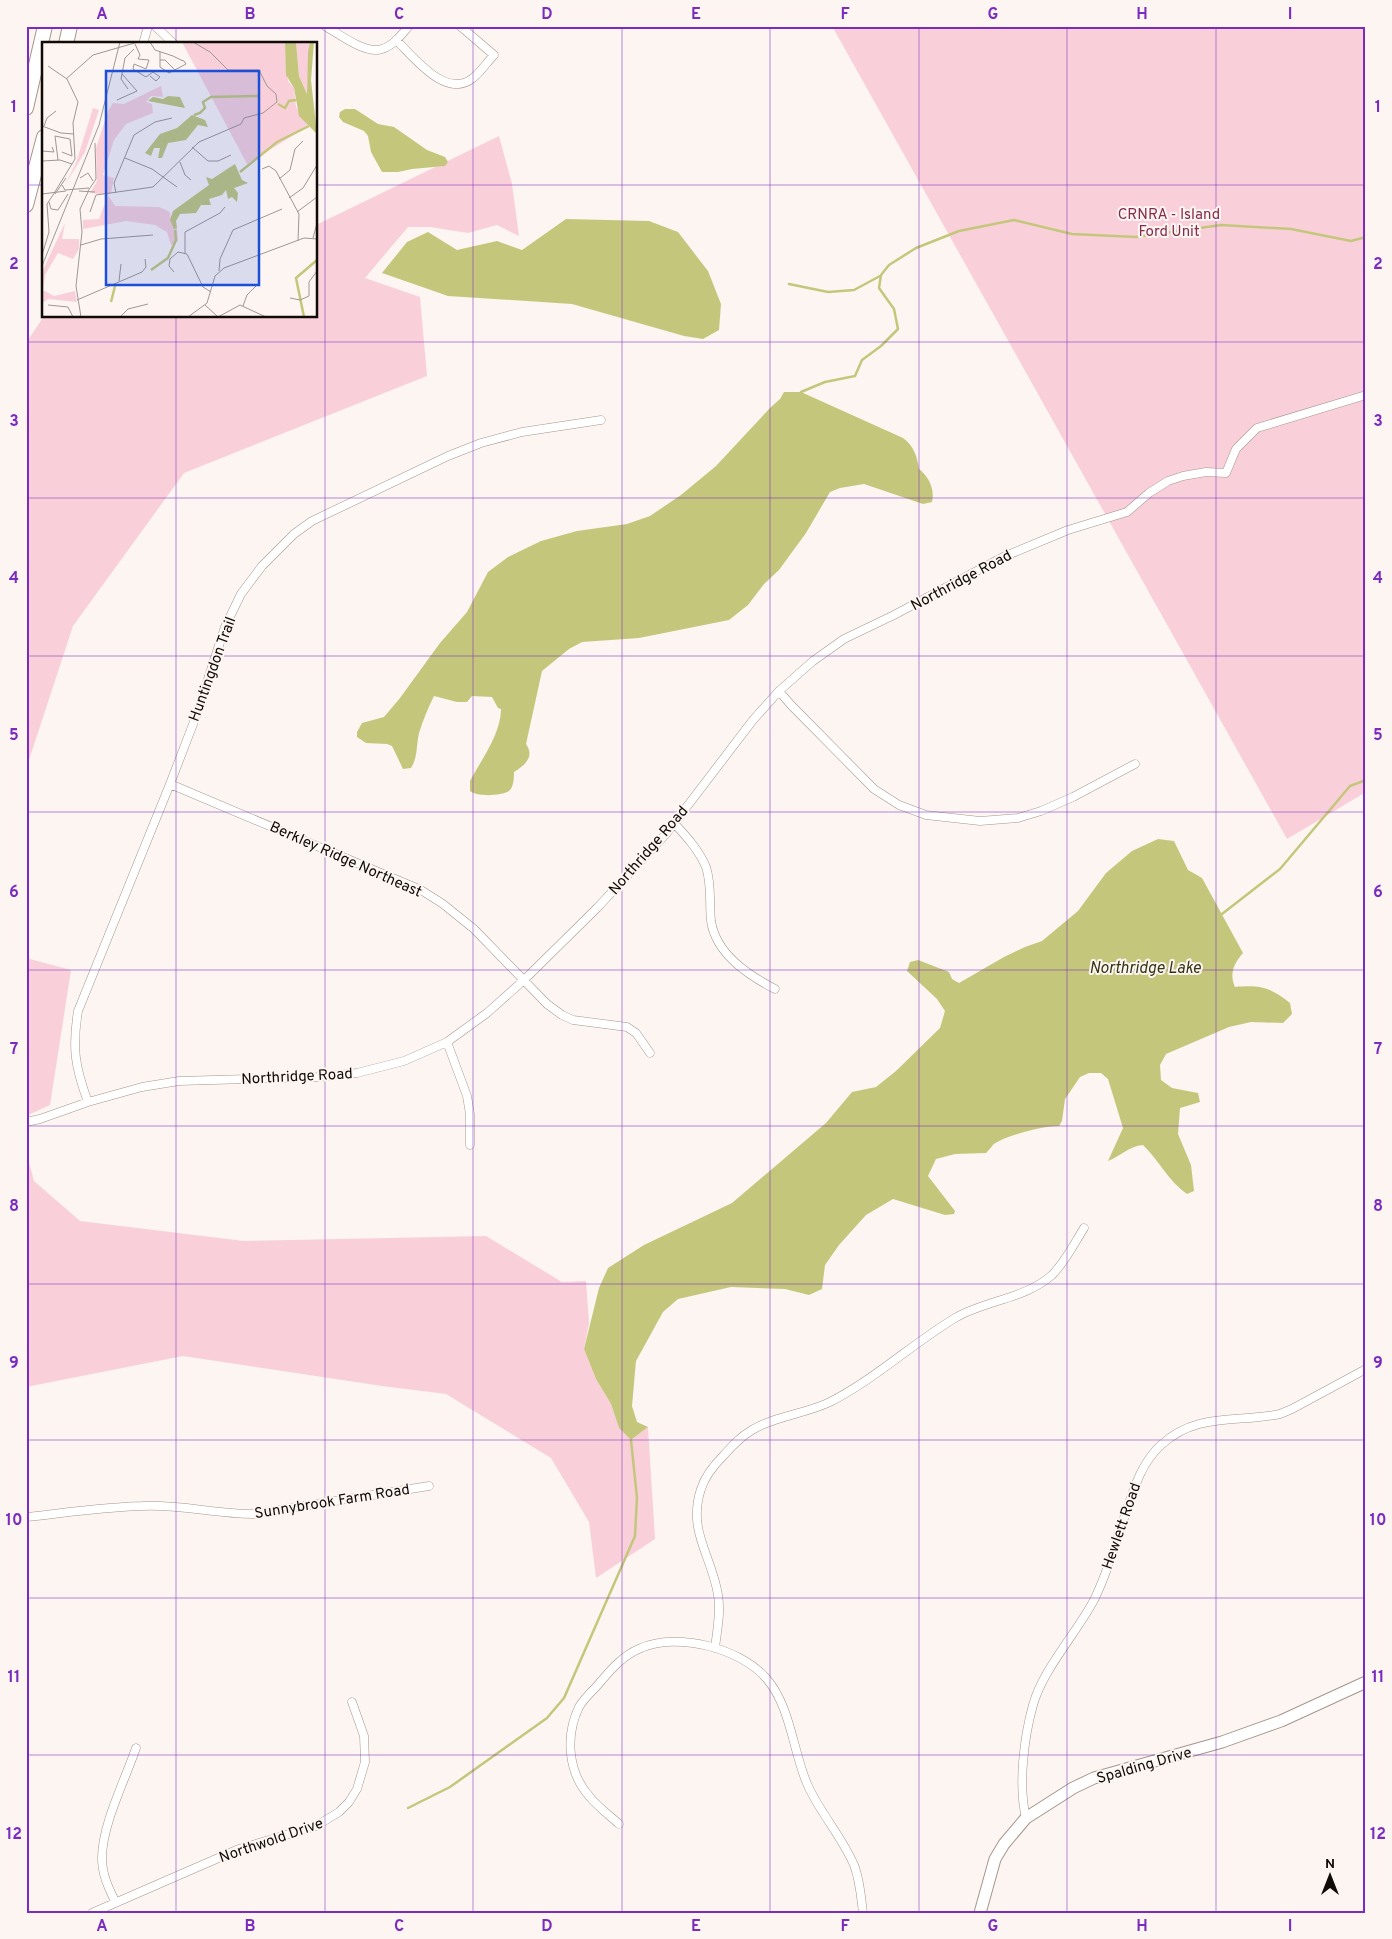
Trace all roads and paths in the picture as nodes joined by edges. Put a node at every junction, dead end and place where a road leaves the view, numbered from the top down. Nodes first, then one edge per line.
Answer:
1 (45, 26) edge
2 (70, 26) edge
3 (148, 26) edge
4 (155, 26) edge
5 (325, 26) edge
6 (409, 26) edge
7 (460, 26) edge
8 (396, 40) junction
9 (66, 42) edge
10 (144, 42) edge
11 (172, 42) edge
12 (26, 108) edge
13 (42, 145) edge
14 (26, 205) edge
15 (1366, 395) edge
16 (601, 420) dead end
17 (779, 691) junction
18 (1135, 764) dead end
19 (170, 784) junction
20 (674, 823) junction
21 (524, 980) junction
22 (775, 989) dead end
23 (447, 1042) junction
24 (650, 1053) dead end
25 (88, 1102) junction
26 (26, 1122) edge
27 (470, 1145) dead end
28 (1084, 1228) dead end
29 (1366, 1369) edge
30 (429, 1486) dead end
31 (26, 1517) edge
32 (715, 1648) junction
33 (1366, 1682) edge
34 (352, 1702) dead end
35 (136, 1748) dead end
36 (1026, 1818) junction
37 (619, 1824) dead end
38 (115, 1901) junction
39 (92, 1913) edge
40 (863, 1913) edge
41 (980, 1913) edge

1 - 12 highway
2 - 9 highway
3 - 10 street
4 - 11 street
5 - 8 street
6 - 8 street
7 - 8 street
13 - 14 highway
15 - 17 street, Northridge Road
16 - 19 street, Huntingdon Trail
17 - 18 street
17 - 20 street, Northridge Road
19 - 21 street, Berkley Ridge Northeast
19 - 25 street, Huntingdon Trail
20 - 21 street, Northridge Road
20 - 22 street
21 - 23 street, Northridge Road
21 - 24 street, Berkley Ridge Northeast
23 - 25 street, Northridge Road
23 - 27 street
25 - 26 street, Northridge Road
28 - 32 street
29 - 36 street, Hewlett Road
30 - 31 street, Sunnybrook Farm Road
32 - 37 street
32 - 40 street
33 - 36 street, Spalding Drive
34 - 38 street, Northwold Drive
35 - 38 street
36 - 41 street, Spalding Drive
38 - 39 street, Northwold Drive

